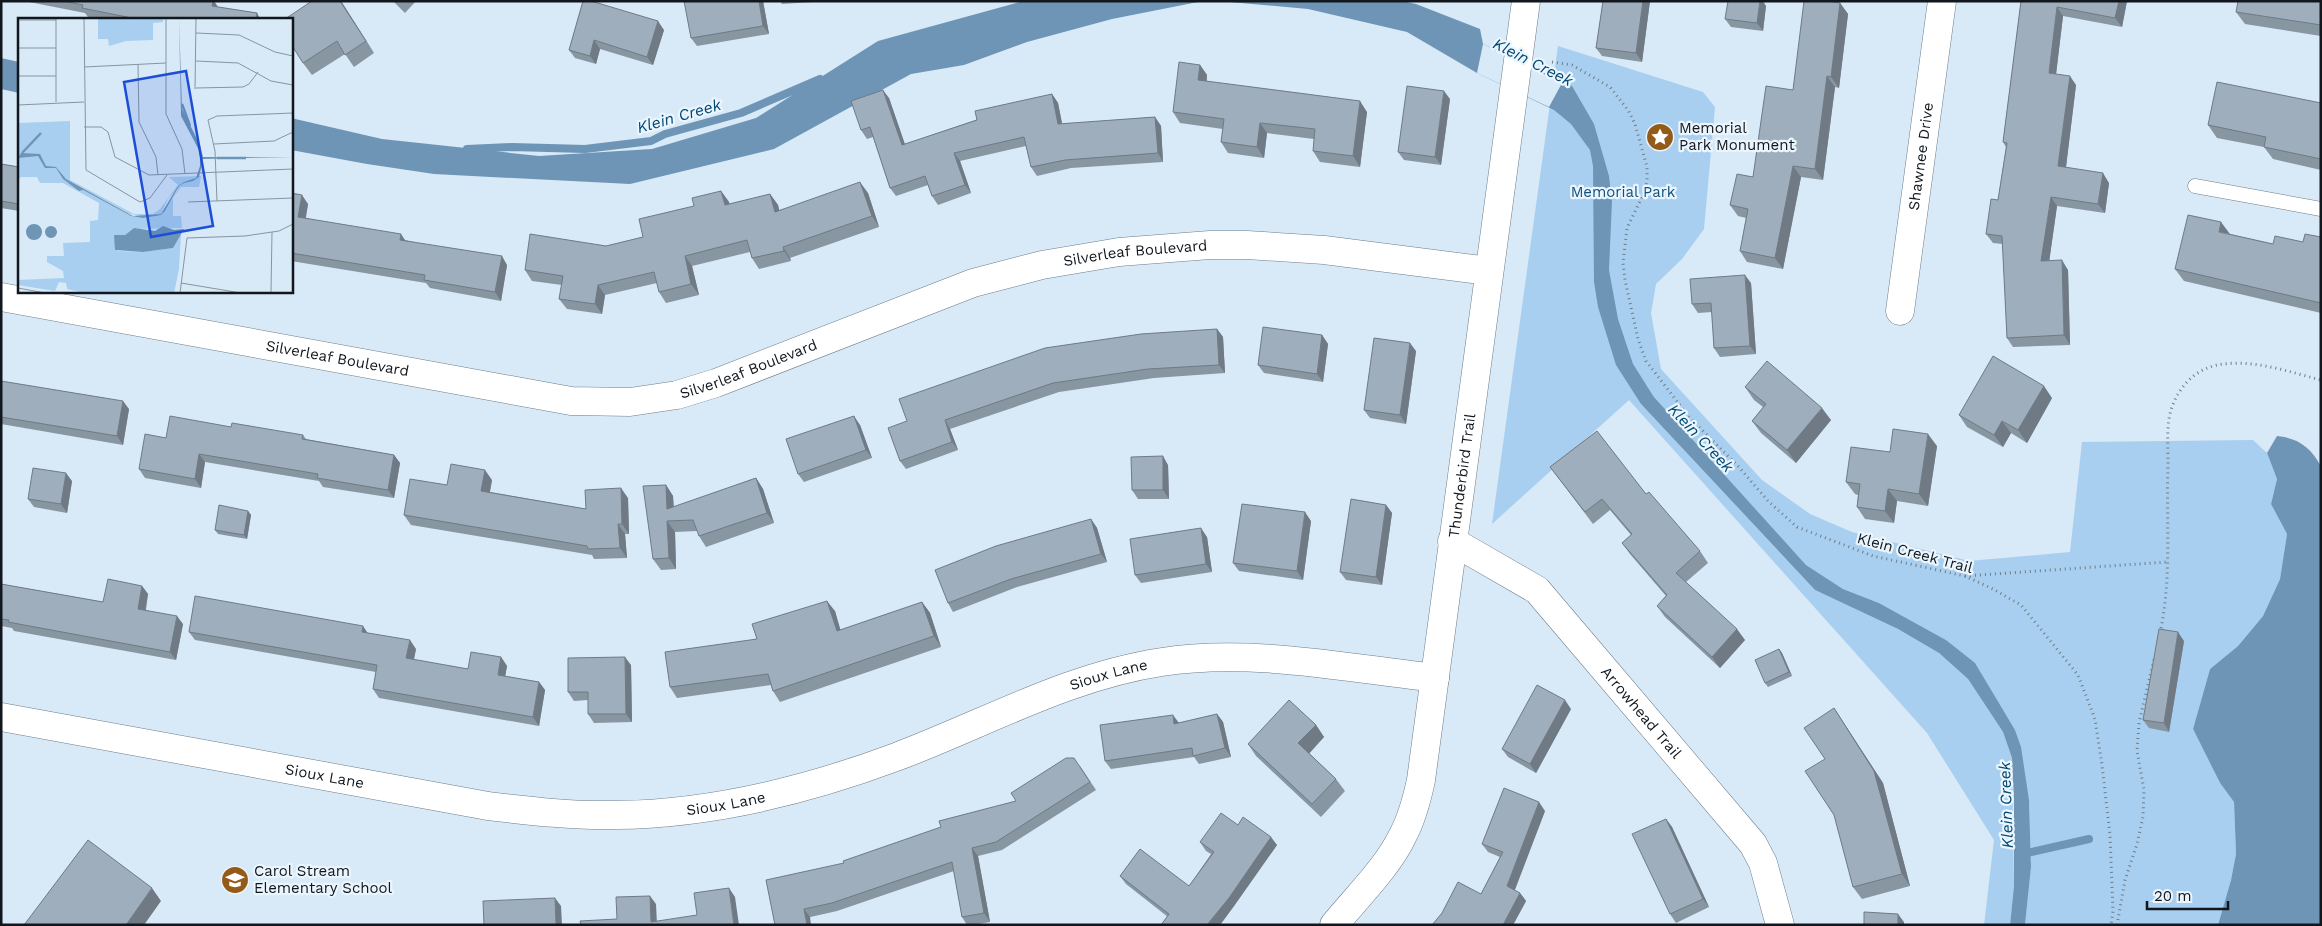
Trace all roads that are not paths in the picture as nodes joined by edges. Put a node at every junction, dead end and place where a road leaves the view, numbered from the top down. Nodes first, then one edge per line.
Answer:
1 (1526, 1) edge
2 (1942, 1) edge
3 (2195, 186) dead end
4 (2321, 209) edge
5 (1489, 271) junction
6 (1, 297) edge
7 (1900, 311) dead end
8 (1452, 541) junction
9 (1435, 678) junction
10 (1, 717) edge
11 (1334, 925) edge
12 (1780, 925) edge

1 - 5 street, Thunderbird Trail
2 - 7 street, Shawnee Drive
3 - 4 lane
5 - 6 street, Silverleaf Boulevard
5 - 8 street, Thunderbird Trail
8 - 9 street, Thunderbird Trail
8 - 12 street, Arrowhead Trail
9 - 10 street, Sioux Lane
9 - 11 street, Thunderbird Trail

